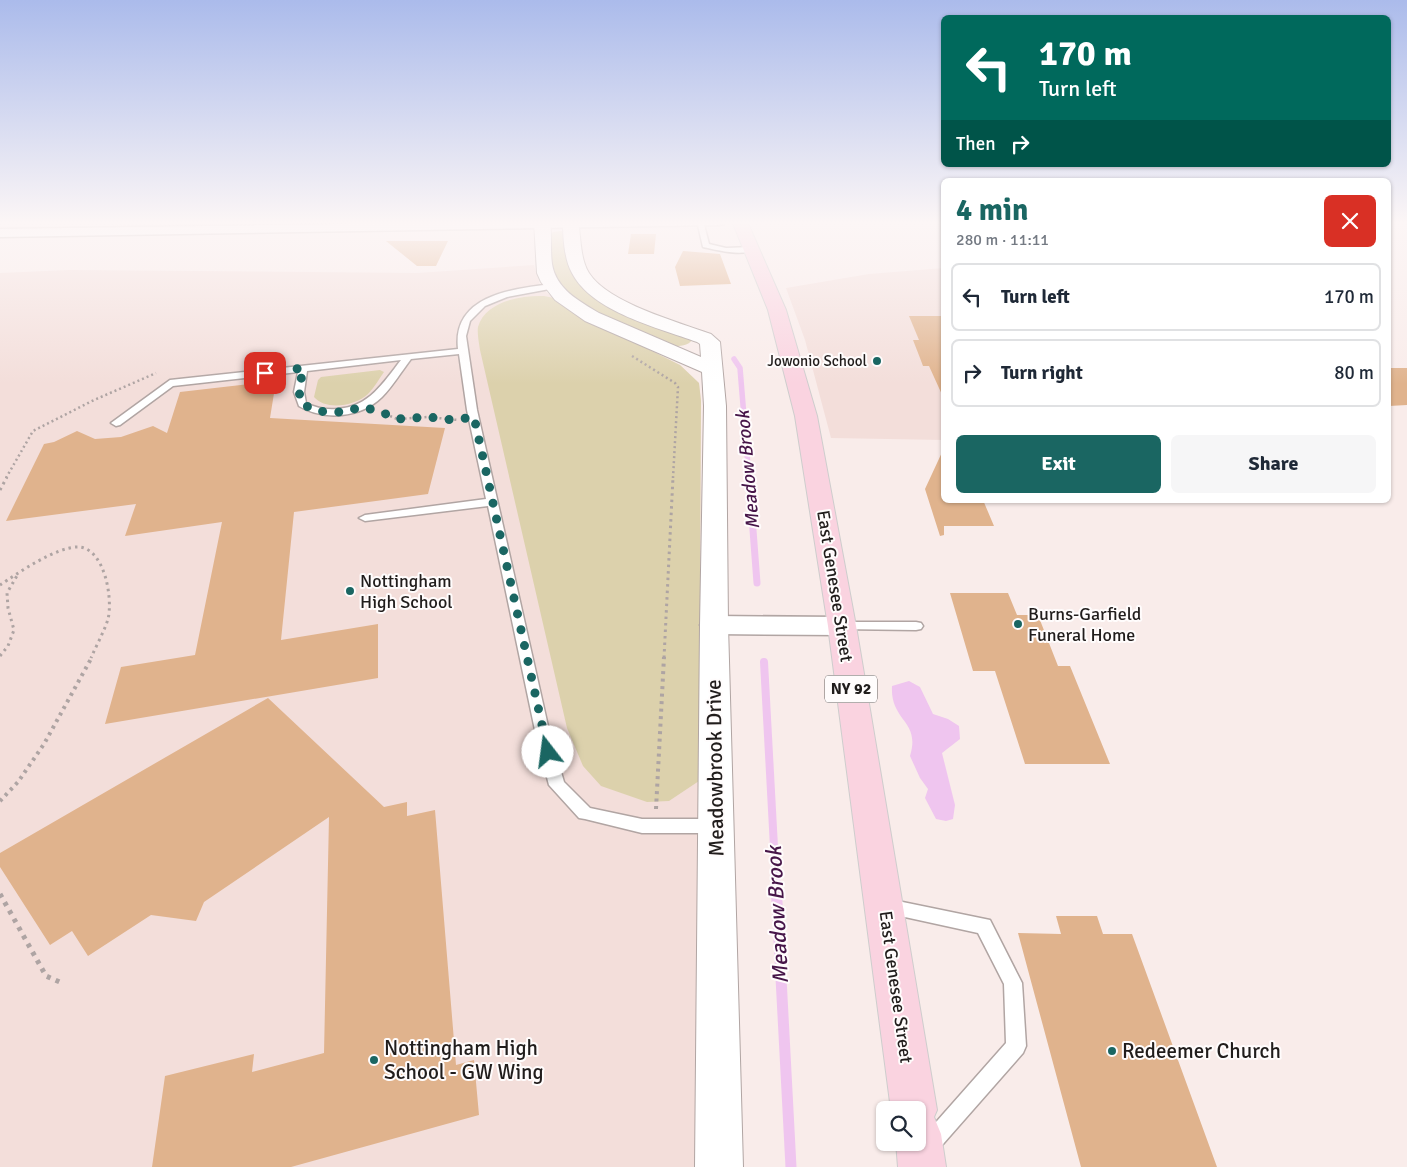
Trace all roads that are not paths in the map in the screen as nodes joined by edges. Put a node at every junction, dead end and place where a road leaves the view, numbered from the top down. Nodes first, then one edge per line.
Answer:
1 (545, 275) edge
2 (582, 275) edge
3 (762, 275) edge
4 (552, 286) junction
5 (462, 352) junction
6 (408, 357) junction
7 (303, 368) junction
8 (711, 368) junction
9 (116, 423) dead end
10 (492, 502) junction
11 (365, 518) dead end
12 (714, 625) junction
13 (842, 626) junction
14 (916, 626) dead end
15 (716, 826) junction
16 (884, 906) junction
17 (913, 1101) edge
18 (920, 1152) edge
19 (719, 1167) edge

1 - 4 street
2 - 8 street, Meadowbrook Drive
3 - 13 main road, East Genesee Street / NY 92
4 - 5 lane
4 - 8 street
5 - 6 lane
5 - 10 lane
6 - 7 lane
6 - 7 lane
7 - 9 lane
8 - 12 street, Meadowbrook Drive
10 - 11 lane
10 - 15 lane
12 - 13 street
12 - 15 street, Meadowbrook Drive
13 - 14 lane
13 - 16 main road, East Genesee Street / NY 92
15 - 19 street, Meadowbrook Drive
16 - 17 main road, East Genesee Street / NY 92
16 - 18 lane

